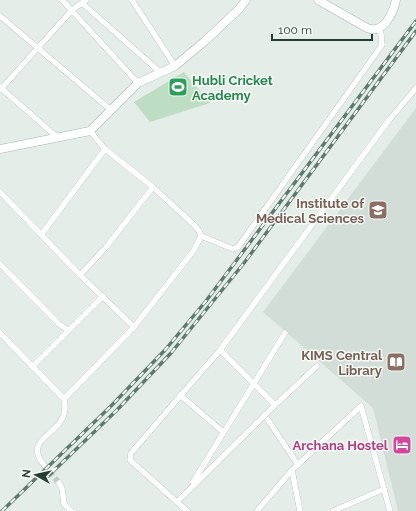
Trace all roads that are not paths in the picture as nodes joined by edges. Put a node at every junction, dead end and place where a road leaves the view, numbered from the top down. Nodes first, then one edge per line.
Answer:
1 (62, 0) edge
2 (132, 0) edge
3 (246, 0) edge
4 (318, 0) edge
5 (396, 0) edge
6 (84, 2) edge
7 (72, 10) junction
8 (0, 16) edge
9 (379, 28) junction
10 (37, 49) junction
11 (175, 66) junction
12 (160, 72) junction
13 (138, 83) junction
14 (416, 88) edge
15 (0, 89) edge
16 (111, 110) junction
17 (90, 131) junction
18 (57, 138) junction
19 (0, 149) edge
20 (105, 149) junction
21 (152, 188) junction
22 (0, 192) edge
23 (41, 235) junction
24 (201, 236) junction
25 (0, 264) edge
26 (80, 275) junction
27 (103, 296) junction
28 (134, 327) junction
29 (68, 330) junction
30 (285, 333) dead end
31 (0, 334) edge
32 (220, 350) junction
33 (317, 366) dead end
34 (32, 367) junction
35 (253, 383) junction
36 (180, 395) junction
37 (64, 399) junction
38 (275, 405) junction
39 (268, 420) dead end
40 (223, 432) junction
41 (44, 465) tunnel mouth
42 (298, 465) junction
43 (292, 470) junction
44 (59, 482) tunnel mouth
45 (384, 489) junction
46 (189, 490) junction
47 (177, 502) junction
48 (346, 508) edge
49 (71, 511) edge
50 (186, 511) edge
51 (257, 511) edge
52 (300, 511) edge
53 (333, 511) edge
54 (390, 511) edge

1 - 7 street
2 - 11 street
3 - 11 street
4 - 9 street
5 - 9 street
6 - 7 street
6 - 12 street
7 - 10 street
7 - 13 street
8 - 10 street
9 - 24 street
10 - 15 street
10 - 16 street
11 - 12 street
12 - 13 street
13 - 16 street
14 - 32 street
15 - 18 street
16 - 17 street
17 - 18 street
17 - 20 street
18 - 19 street
20 - 21 street
20 - 23 street
21 - 24 street
21 - 26 street
22 - 23 street
23 - 26 street
24 - 28 street
25 - 29 street
26 - 27 street
27 - 28 street
27 - 29 street
28 - 37 street
29 - 34 street
30 - 35 street
31 - 34 street
32 - 35 street
32 - 36 street
33 - 38 street
34 - 37 street
35 - 38 street
35 - 40 street
36 - 40 street
36 - 47 street
37 - 41 street
38 - 46 street
39 - 42 street
40 - 46 street
42 - 43 street
42 - 45 street
43 - 51 street
43 - 52 street
44 - 49 street
45 - 48 street
45 - 54 street
46 - 47 street
47 - 50 street
48 - 53 street

